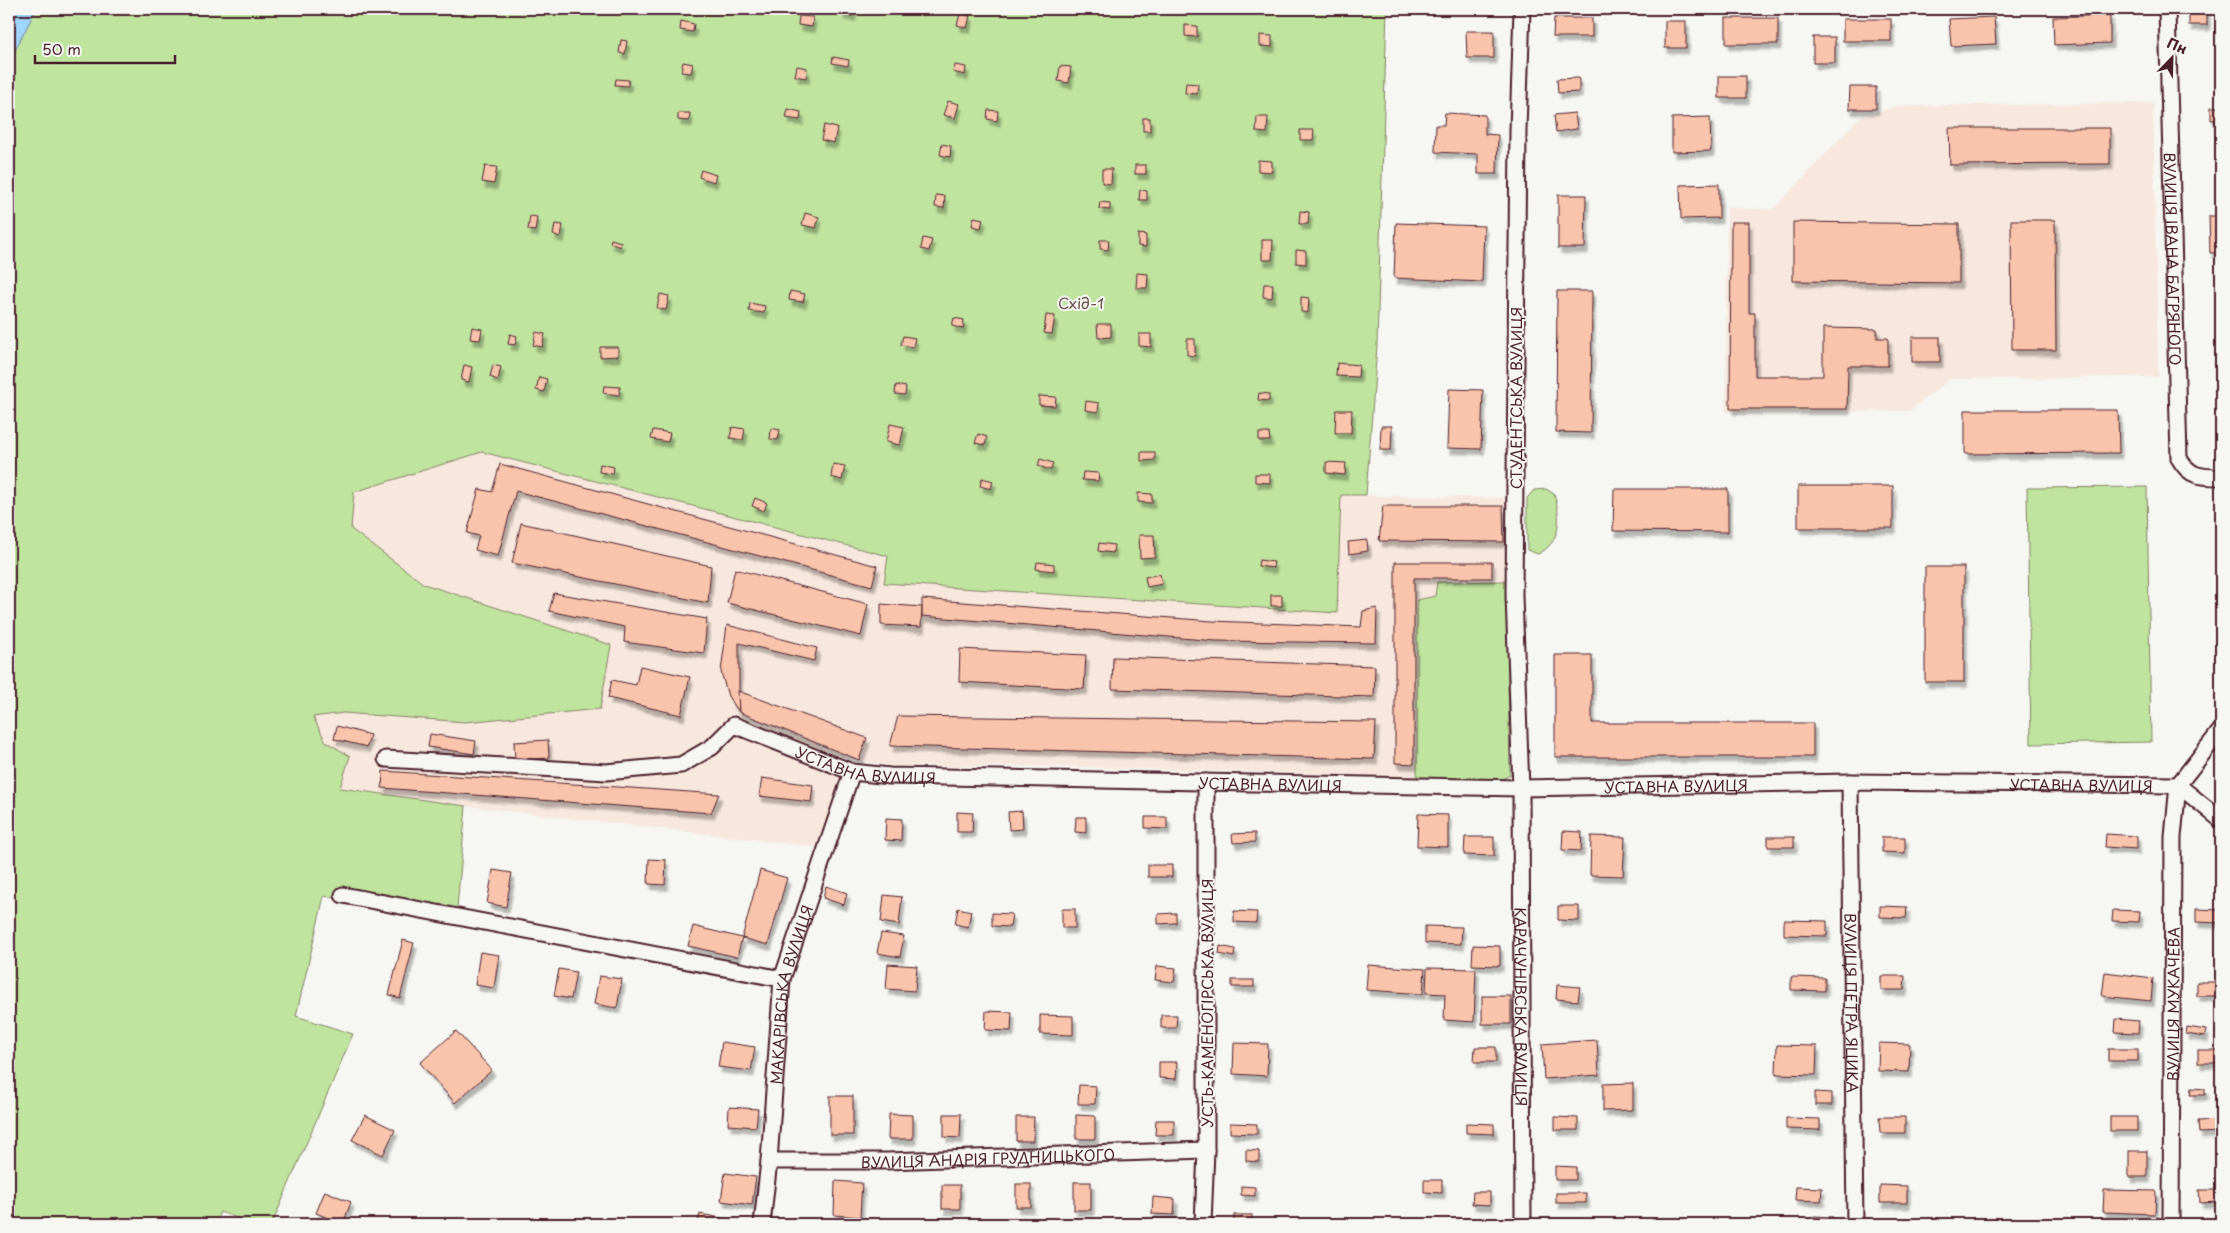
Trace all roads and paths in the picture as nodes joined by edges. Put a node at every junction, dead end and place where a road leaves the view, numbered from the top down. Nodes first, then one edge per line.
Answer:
1 (1522, 9) edge
2 (2167, 9) edge
3 (2221, 477) edge
4 (2221, 730) edge
5 (386, 758) dead end
6 (852, 772) junction
7 (1206, 782) junction
8 (1850, 782) junction
9 (2178, 784) junction
10 (1520, 788) junction
11 (2221, 820) edge
12 (343, 894) dead end
13 (782, 979) junction
14 (1206, 1150) junction
15 (769, 1162) junction
16 (762, 1224) edge
17 (1204, 1224) edge
18 (1523, 1224) edge
19 (1855, 1224) edge
20 (2171, 1224) edge

1 - 10 street, СТУДЕНТСЬКА ВУЛИЦЯ
2 - 3 street, ВУЛИЦЯ ІВАНА БАГРЯНОГО
4 - 9 street
5 - 6 street, УСТАВНА ВУЛИЦЯ
6 - 7 street, УСТАВНА ВУЛИЦЯ
6 - 13 street, МАКАРІВСЬКА ВУЛИЦЯ
7 - 10 street, УСТАВНА ВУЛИЦЯ
7 - 14 street, УСТЬ-КАМЕНОГІРСЬКА ВУЛИЦЯ
8 - 9 street, УСТАВНА ВУЛИЦЯ
8 - 10 street, УСТАВНА ВУЛИЦЯ
8 - 19 street, ВУЛИЦЯ ПЕТРА ЯЦИКА
9 - 11 street
9 - 20 street, ВУЛИЦЯ МУКАЧЕВА
10 - 18 street, КАРАЧУНІВСЬКА ВУЛИЦЯ
12 - 13 street
13 - 15 street, МАКАРІВСЬКА ВУЛИЦЯ
14 - 15 street, ВУЛИЦЯ АНДРІЯ ГРУДНИЦЬКОГО
14 - 17 street, УСТЬ-КАМЕНОГІРСЬКА ВУЛИЦЯ
15 - 16 street, МАКАРІВСЬКА ВУЛИЦЯ

